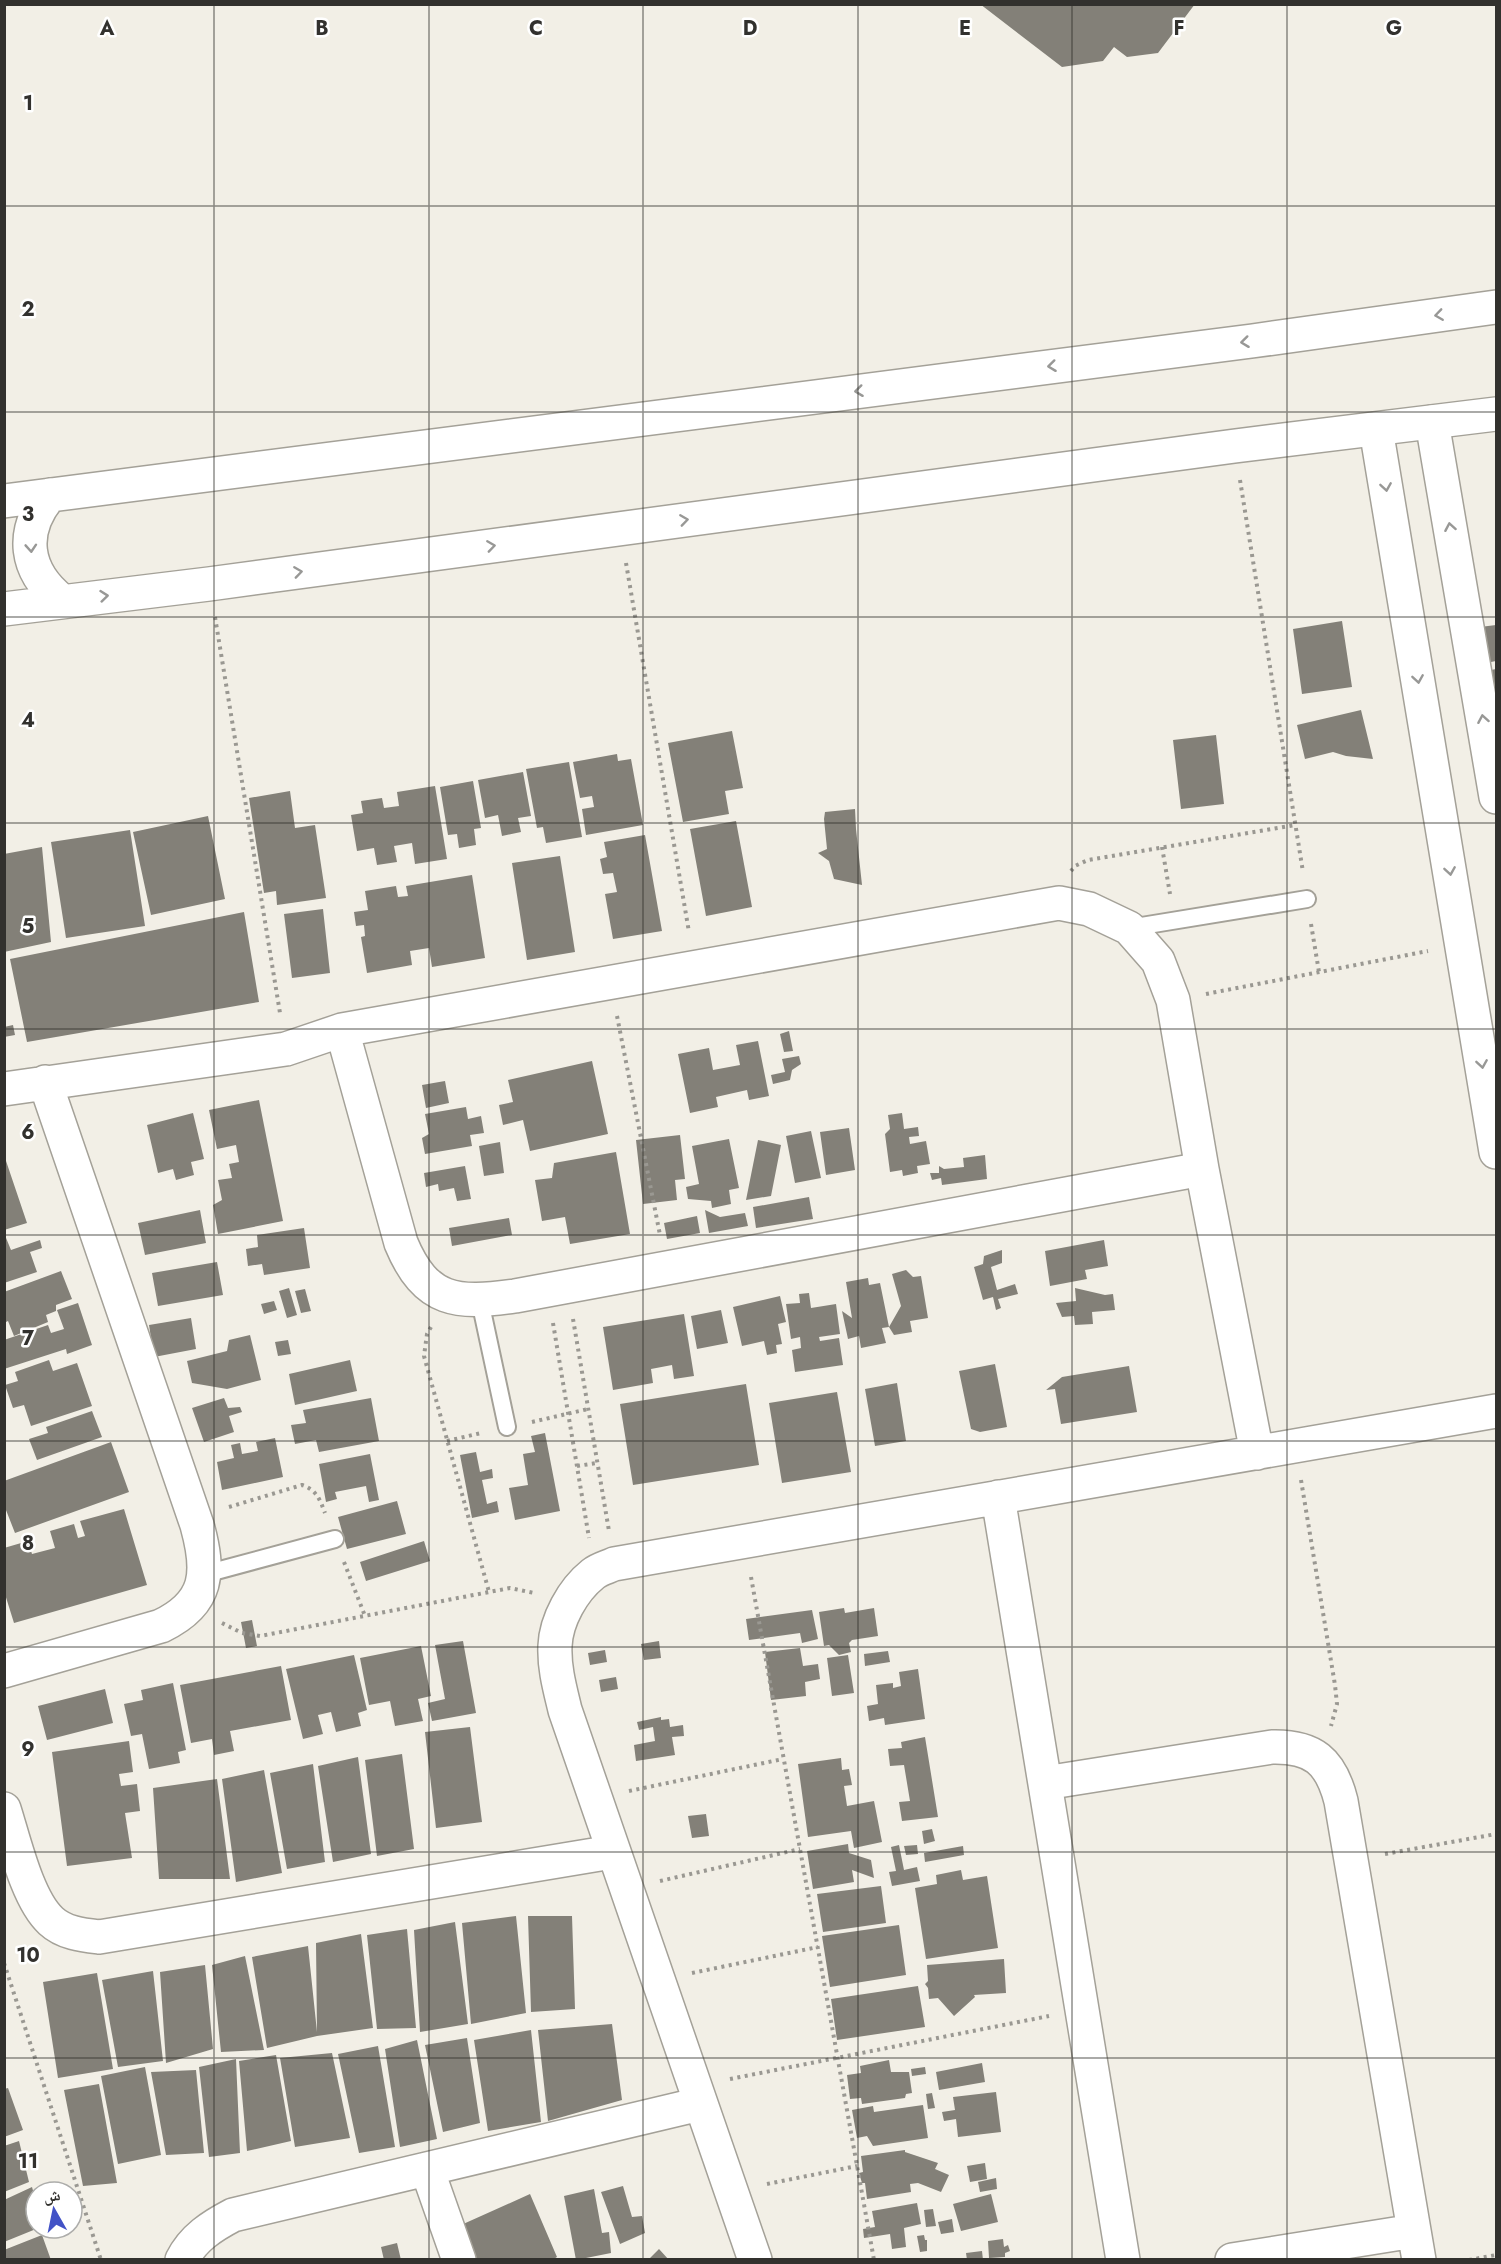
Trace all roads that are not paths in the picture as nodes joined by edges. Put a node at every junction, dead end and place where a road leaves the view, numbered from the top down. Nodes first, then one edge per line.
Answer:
1 (1497, 307) edge
2 (1497, 414) edge
3 (1432, 422) junction
4 (1376, 429) junction
5 (50, 495) junction
6 (4, 501) edge
7 (61, 600) junction
8 (4, 609) edge
9 (1497, 797) edge
10 (1307, 899) road end
11 (1128, 928) junction
12 (342, 1030) junction
13 (45, 1082) junction
14 (4, 1089) edge
15 (1497, 1152) edge
16 (1202, 1169) junction
17 (467, 1300) junction
18 (1497, 1412) edge
19 (507, 1427) dead end
20 (1257, 1453) junction
21 (998, 1497) junction
22 (335, 1539) dead end
23 (202, 1586) junction
24 (4, 1671) edge
25 (1045, 1783) junction
26 (4, 1809) edge
27 (612, 1852) junction
28 (697, 2095) junction
29 (428, 2169) junction
30 (1416, 2245) edge
31 (182, 2259) edge
32 (459, 2259) edge
33 (754, 2259) edge
34 (1123, 2259) edge
35 (1232, 2259) edge

1 -> 5 street
2 - 3 street
3 - 4 street
9 -> 3 street
7 -> 4 street
4 -> 15 street
5 - 6 street
5 -> 7 street
7 - 8 street
10 - 11 lane
11 - 12 street
11 - 16 street
12 - 13 street
12 - 17 street
13 - 14 street
13 - 23 street
16 - 17 street
16 - 20 street
17 - 19 lane
18 - 20 street
20 - 21 street
21 - 25 street
21 - 27 street
22 - 23 lane
23 - 24 street
25 - 30 street
25 - 34 street
26 - 27 street
27 - 28 street
28 - 29 street
28 - 33 street
29 - 31 street
29 - 32 street
30 - 35 street

